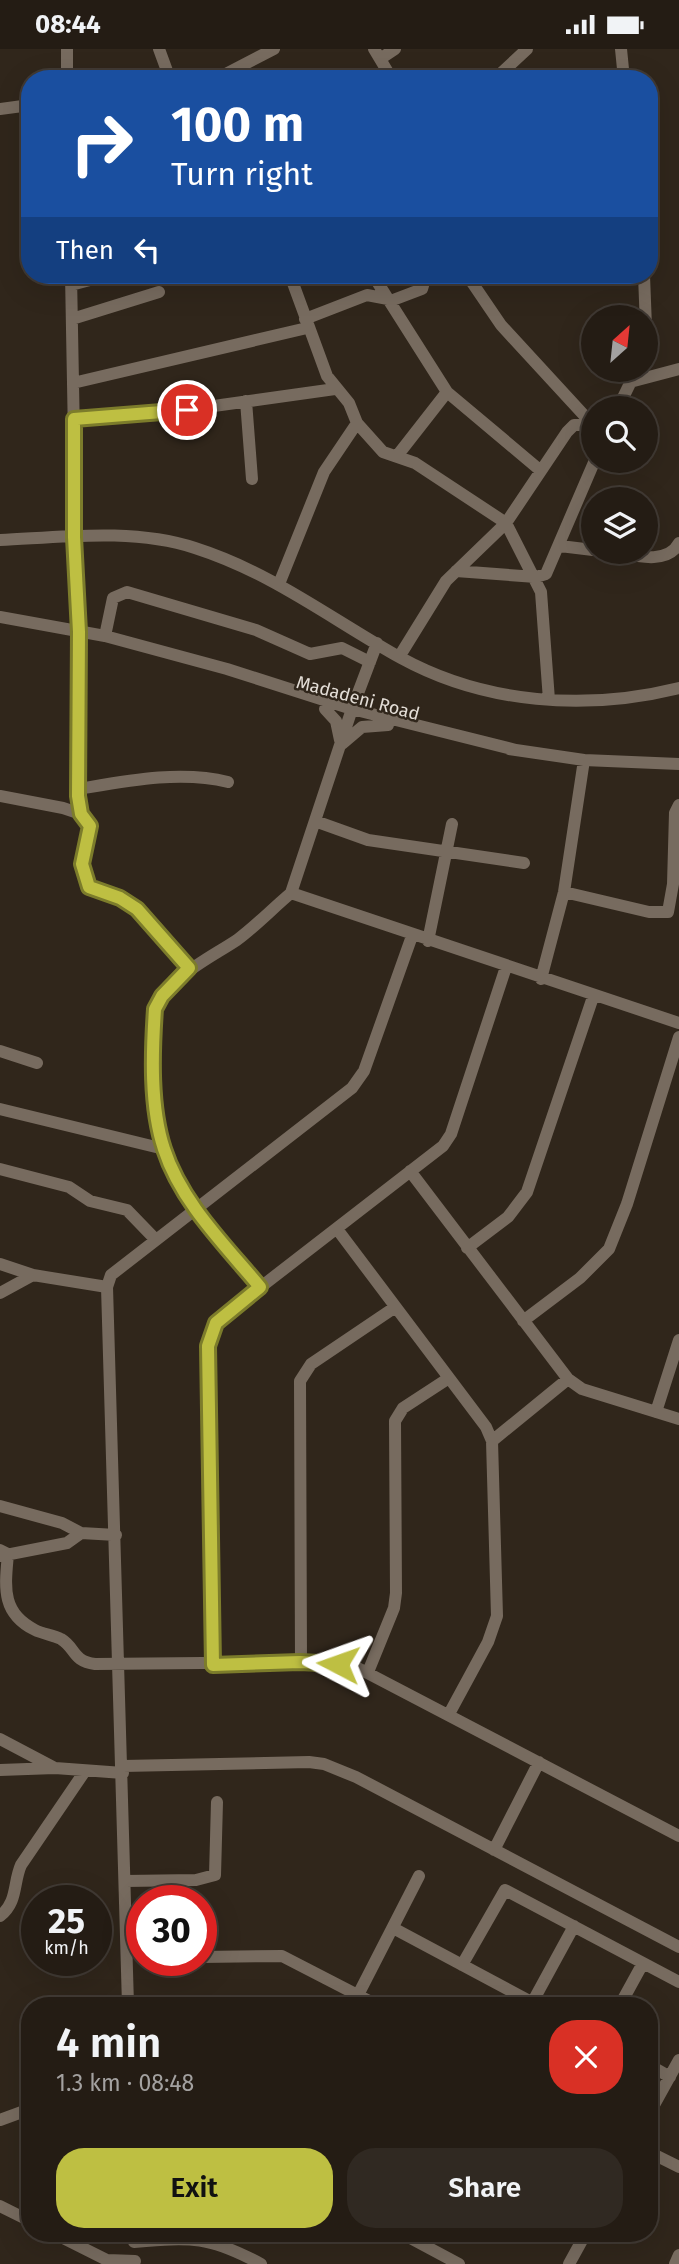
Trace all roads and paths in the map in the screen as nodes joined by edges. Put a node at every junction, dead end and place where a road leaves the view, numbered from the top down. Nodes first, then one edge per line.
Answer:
1 (67, 49) edge
2 (159, 49) edge
3 (274, 49) edge
4 (395, 49) edge
5 (527, 49) edge
6 (621, 49) edge
7 (377, 54) edge
8 (67, 70) edge
9 (167, 70) edge
10 (233, 70) edge
11 (387, 70) edge
12 (505, 70) edge
13 (623, 70) edge
14 (21, 106) edge
15 (0, 109) edge
16 (71, 284) edge
17 (293, 284) edge
18 (379, 284) edge
19 (423, 284) edge
20 (473, 284) edge
21 (644, 284) edge
22 (159, 292) dead end
23 (388, 299) junction
24 (645, 305) edge
25 (72, 319) junction
26 (306, 323) junction
27 (679, 369) edge
28 (658, 375) edge
29 (631, 382) edge
30 (74, 383) junction
31 (335, 389) junction
32 (447, 392) junction
33 (624, 396) edge
34 (246, 401) junction
35 (581, 412) edge
36 (74, 419) junction
37 (357, 423) junction
38 (581, 425) edge
39 (397, 456) junction
40 (541, 471) junction
41 (590, 473) edge
42 (252, 479) dead end
43 (506, 523) junction
44 (74, 537) junction
45 (0, 540) edge
46 (679, 543) edge
47 (560, 546) junction
48 (581, 549) edge
49 (658, 557) edge
50 (456, 571) junction
51 (536, 577) junction
52 (279, 584) junction
53 (0, 617) edge
54 (79, 632) junction
55 (105, 636) junction
56 (377, 643) junction
57 (399, 657) junction
58 (196, 662) junction
59 (370, 662) junction
60 (679, 688) edge
61 (550, 700) junction
62 (325, 709) junction
63 (350, 713) junction
64 (388, 725) junction
65 (341, 745) junction
66 (516, 750) junction
67 (584, 760) junction
68 (679, 764) edge
69 (228, 782) dead end
70 (79, 789) junction
71 (0, 796) edge
72 (679, 805) edge
73 (81, 814) junction
74 (315, 821) junction
75 (453, 824) dead end
76 (445, 851) junction
77 (524, 863) dead end
78 (564, 892) junction
79 (291, 893) junction
80 (412, 936) junction
81 (428, 941) junction
82 (506, 967) junction
83 (189, 968) junction
84 (541, 979) junction
85 (593, 997) junction
86 (679, 1023) edge
87 (679, 1037) edge
88 (0, 1051) edge
89 (37, 1063) dead end
90 (0, 1109) edge
91 (164, 1149) junction
92 (0, 1169) edge
93 (410, 1171) junction
94 (196, 1209) junction
95 (337, 1229) junction
96 (156, 1240) junction
97 (467, 1248) junction
98 (0, 1264) edge
99 (33, 1275) junction
100 (107, 1287) junction
101 (260, 1287) junction
102 (0, 1293) edge
103 (394, 1308) junction
104 (523, 1321) junction
105 (679, 1340) edge
106 (449, 1378) junction
107 (568, 1379) junction
108 (656, 1412) junction
109 (679, 1419) edge
110 (492, 1441) junction
111 (0, 1506) edge
112 (81, 1533) junction
113 (116, 1535) junction
114 (3, 1553) edge
115 (300, 1662) junction
116 (120, 1663) junction
117 (213, 1665) junction
118 (368, 1672) junction
119 (449, 1714) junction
120 (0, 1738) edge
121 (539, 1762) junction
122 (55, 1768) junction
123 (0, 1770) edge
124 (123, 1770) junction
125 (85, 1771) junction
126 (217, 1802) dead end
127 (679, 1836) edge
128 (494, 1850) junction
129 (419, 1876) dead end
130 (125, 1881) junction
131 (0, 1916) edge
132 (126, 1920) edge
133 (574, 1926) junction
134 (393, 1928) junction
135 (679, 1947) edge
136 (217, 1957) edge
137 (462, 1965) junction
138 (642, 1965) junction
139 (127, 1976) edge
140 (679, 1982) edge
141 (358, 1996) joint
142 (128, 1997) edge
143 (522, 1997) edge
144 (538, 1997) edge
145 (624, 1997) edge
146 (679, 2060) edge
147 (658, 2070) edge
148 (670, 2077) junction
149 (658, 2098) edge
150 (21, 2112) edge
151 (0, 2120) edge
152 (658, 2156) edge
153 (679, 2167) edge
154 (0, 2206) edge
155 (21, 2216) edge
156 (68, 2242) edge
157 (134, 2242) edge
158 (216, 2242) edge
159 (418, 2242) edge
160 (581, 2242) edge
161 (679, 2255) edge
162 (105, 2262) edge
163 (135, 2262) edge
164 (261, 2264) edge
165 (459, 2264) edge
166 (569, 2264) edge
167 (675, 2264) edge

1 - 8 street
2 - 9 street
3 - 10 street
4 - 7 street
5 - 12 street
6 - 13 street
7 - 11 street
14 - 15 street
16 - 25 street
17 - 26 street
18 - 23 street
19 - 23 street
20 - 35 street
21 - 24 street
22 - 25 street
23 - 26 street
23 - 32 street
25 - 30 street
26 - 30 street
26 - 31 street
27 - 28 street
29 - 33 street
30 - 36 street
31 - 34 street
31 - 37 street
32 - 39 street
32 - 40 street
34 - 36 street
34 - 42 street
36 - 44 street
37 - 39 street
37 - 52 street
38 - 40 street
39 - 43 street
40 - 43 street
41 - 47 street
43 - 50 street
43 - 51 street
44 - 45 street
44 - 52 street
44 - 54 street
46 - 49 street
47 - 48 street
47 - 51 street
50 - 51 street
50 - 57 street
51 - 61 street
52 - 56 street
53 - 54 street, Madadeni Road
54 - 55 street, Madadeni Road
54 - 70 street
55 - 58 street, Madadeni Road
55 - 59 street
56 - 57 street
56 - 59 street
57 - 61 street
58 - 62 street, Madadeni Road
58 - 63 street, Madadeni Road
59 - 63 street
60 - 61 street
62 - 63 street, Madadeni Road
62 - 65 street
63 - 64 street, Madadeni Road
63 - 65 street
63 - 66 street, Madadeni Road
64 - 65 street
64 - 66 street, Madadeni Road
65 - 74 street
66 - 67 street, Madadeni Road
67 - 68 street, Madadeni Road
67 - 78 street
69 - 70 street
70 - 73 street
71 - 73 street
72 - 78 street
73 - 83 street
74 - 76 street
74 - 79 street
75 - 76 street
76 - 77 street
76 - 81 street
78 - 84 street
79 - 80 street
79 - 83 street
80 - 81 street
80 - 94 street
81 - 82 street
82 - 84 street
82 - 93 street
83 - 91 street
84 - 85 street
85 - 86 street
85 - 97 street
87 - 104 street
88 - 89 street
90 - 91 street
91 - 94 street
92 - 96 street
93 - 95 street
93 - 97 street
94 - 96 street
94 - 101 street
95 - 101 street
95 - 103 street
96 - 100 street
97 - 104 street
98 - 99 street
99 - 100 street
99 - 102 street
100 - 113 street
101 - 117 street
103 - 106 street
103 - 115 street
104 - 107 street
105 - 108 street
106 - 110 street
106 - 118 street
107 - 108 street
107 - 110 street
108 - 109 street
110 - 119 street
111 - 112 street
112 - 113 street
112 - 114 street
113 - 116 street
114 - 116 street
115 - 117 street
115 - 118 street
116 - 117 street
116 - 124 street
118 - 119 street
119 - 121 street
120 - 122 street
121 - 127 street
121 - 128 street
122 - 123 street
122 - 125 street
124 - 125 street
124 - 128 street
124 - 130 street
125 - 131 street
126 - 130 street
128 - 135 street
129 - 134 street
130 - 132 street
133 - 137 street
133 - 138 street
133 - 144 street
134 - 137 street
134 - 141 street
136 - 141 street
137 - 143 street
138 - 140 street
138 - 145 street
139 - 142 street
146 - 148 street
147 - 148 street
148 - 149 street
150 - 151 street
152 - 153 street
154 - 155 street
156 - 162 street
157 - 163 street
158 - 164 street
159 - 165 street
160 - 166 street
161 - 167 street
162 - 163 street

